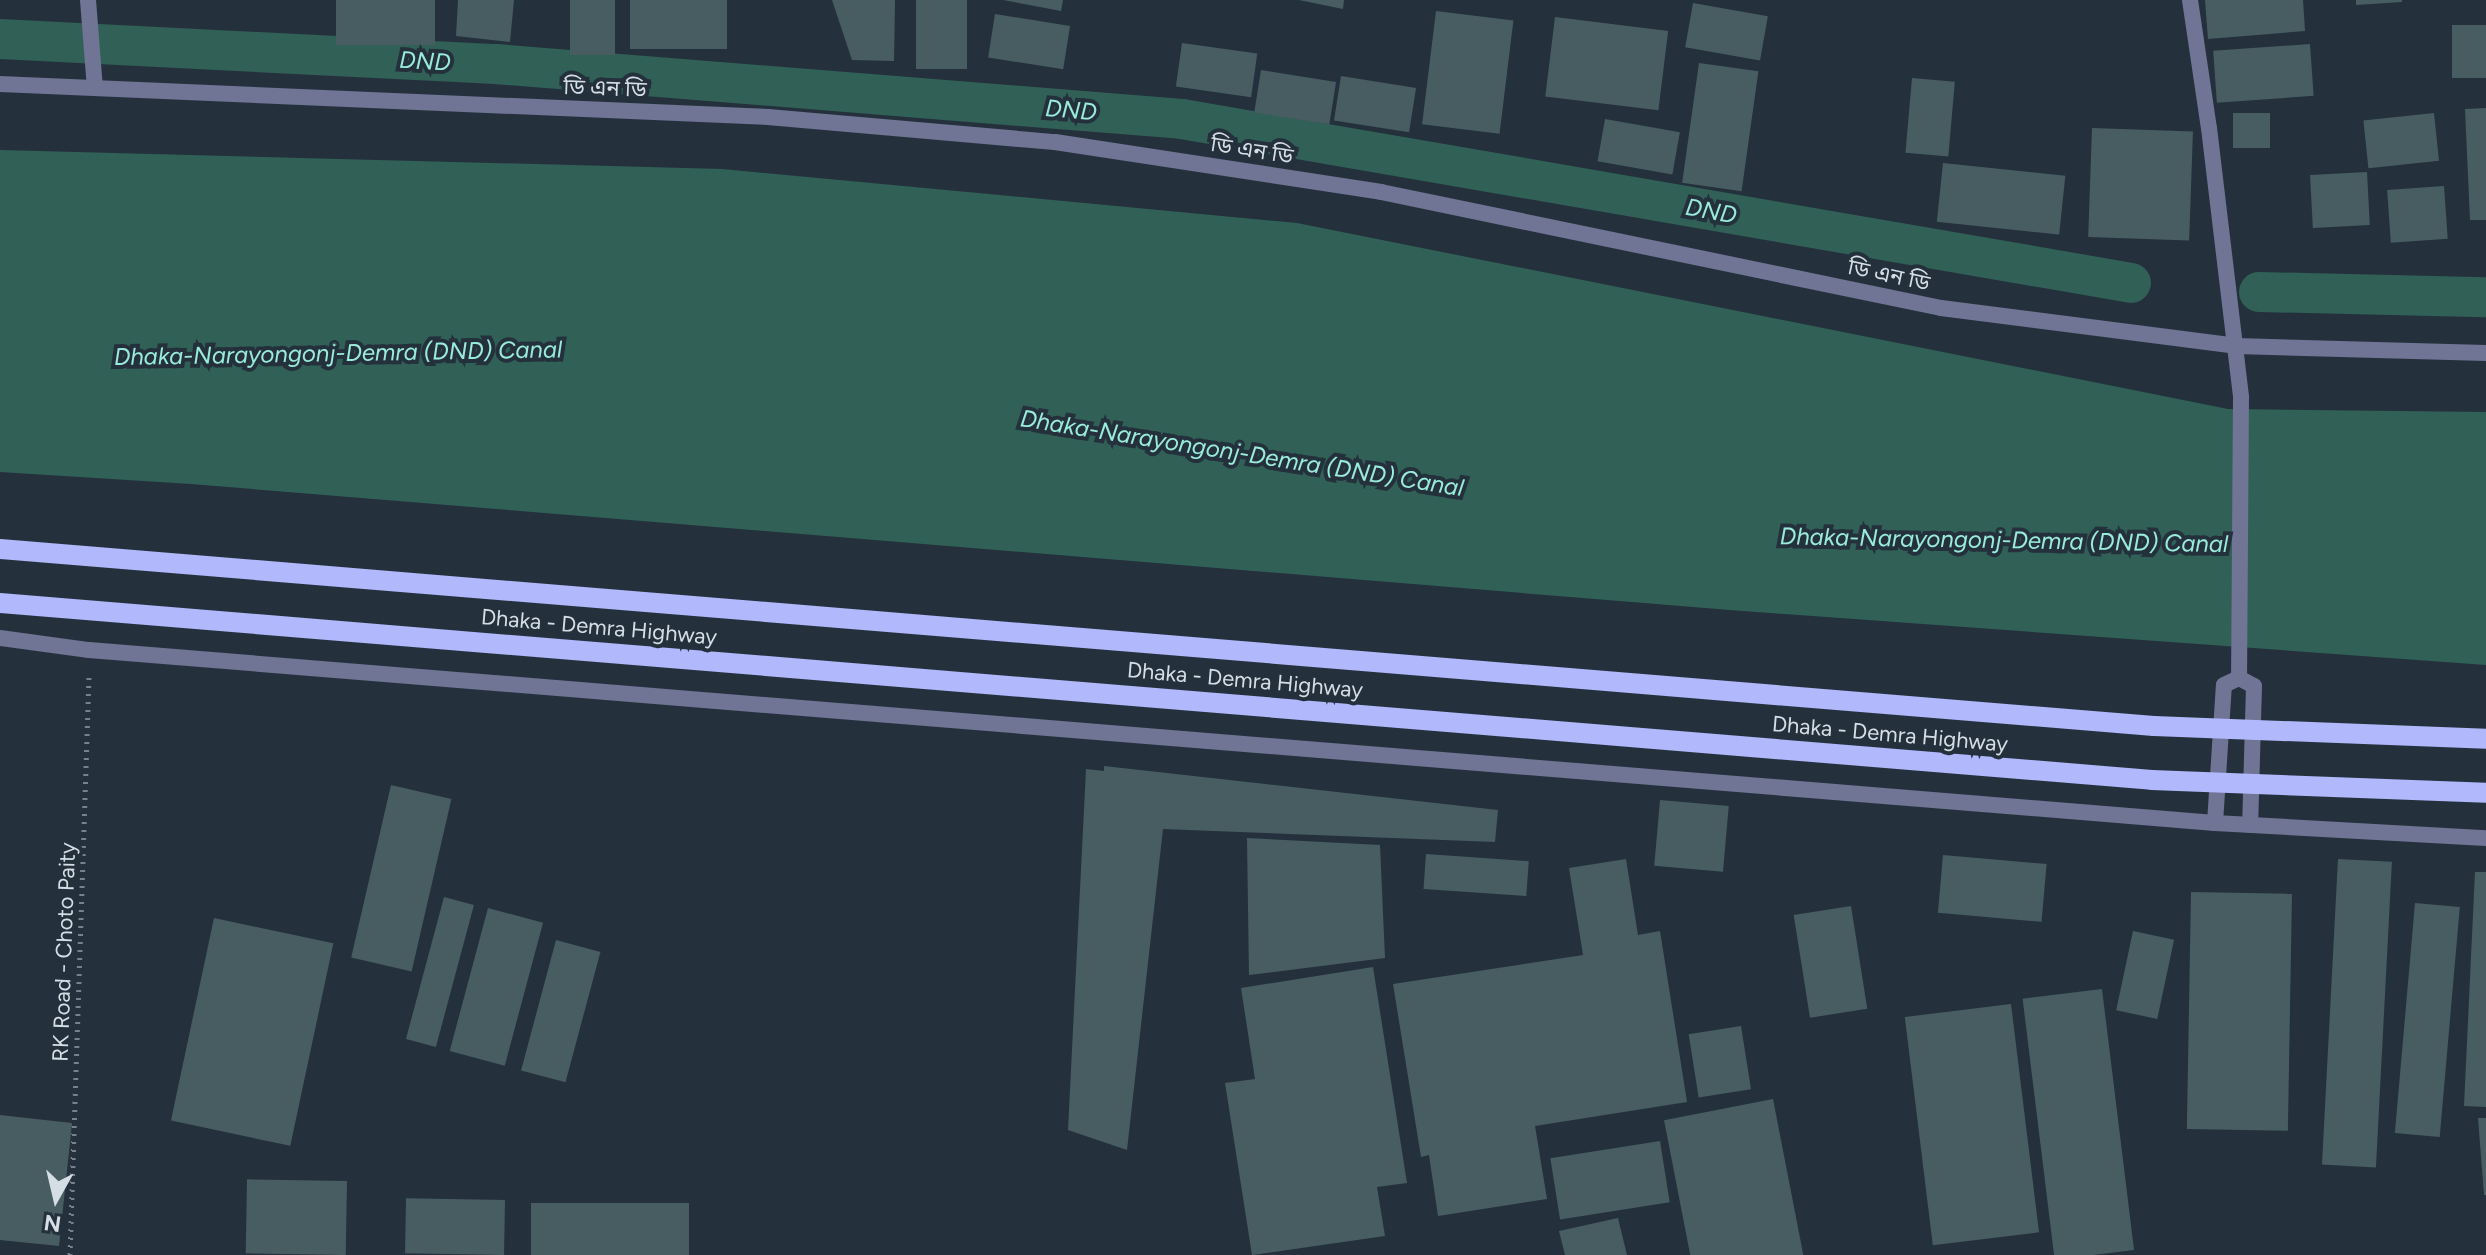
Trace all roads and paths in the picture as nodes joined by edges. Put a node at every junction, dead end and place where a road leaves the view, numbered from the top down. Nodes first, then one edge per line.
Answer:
1 (88, 0) edge
2 (2190, 0) edge
3 (0, 84) edge
4 (95, 88) junction
5 (2236, 346) junction
6 (2486, 353) edge
7 (0, 549) edge
8 (0, 603) edge
9 (0, 638) edge
10 (89, 650) junction
11 (2239, 678) junction
12 (2486, 739) edge
13 (2486, 793) edge
14 (2215, 823) junction
15 (2250, 825) junction
16 (2486, 838) edge
17 (70, 1255) edge

1 - 4 street
2 - 5 street
3 - 4 street, ডি এন ডি
4 - 5 street, ডি এন ডি
5 - 6 street, ডি এন ডি
5 - 11 street
7 - 12 main road, Dhaka - Demra Highway
8 - 13 main road, Dhaka - Demra Highway
9 - 10 street
10 - 14 street
10 - 17 path, RK Road - Choto Paity
11 - 14 street
11 - 15 street
14 - 15 street
15 - 16 street

